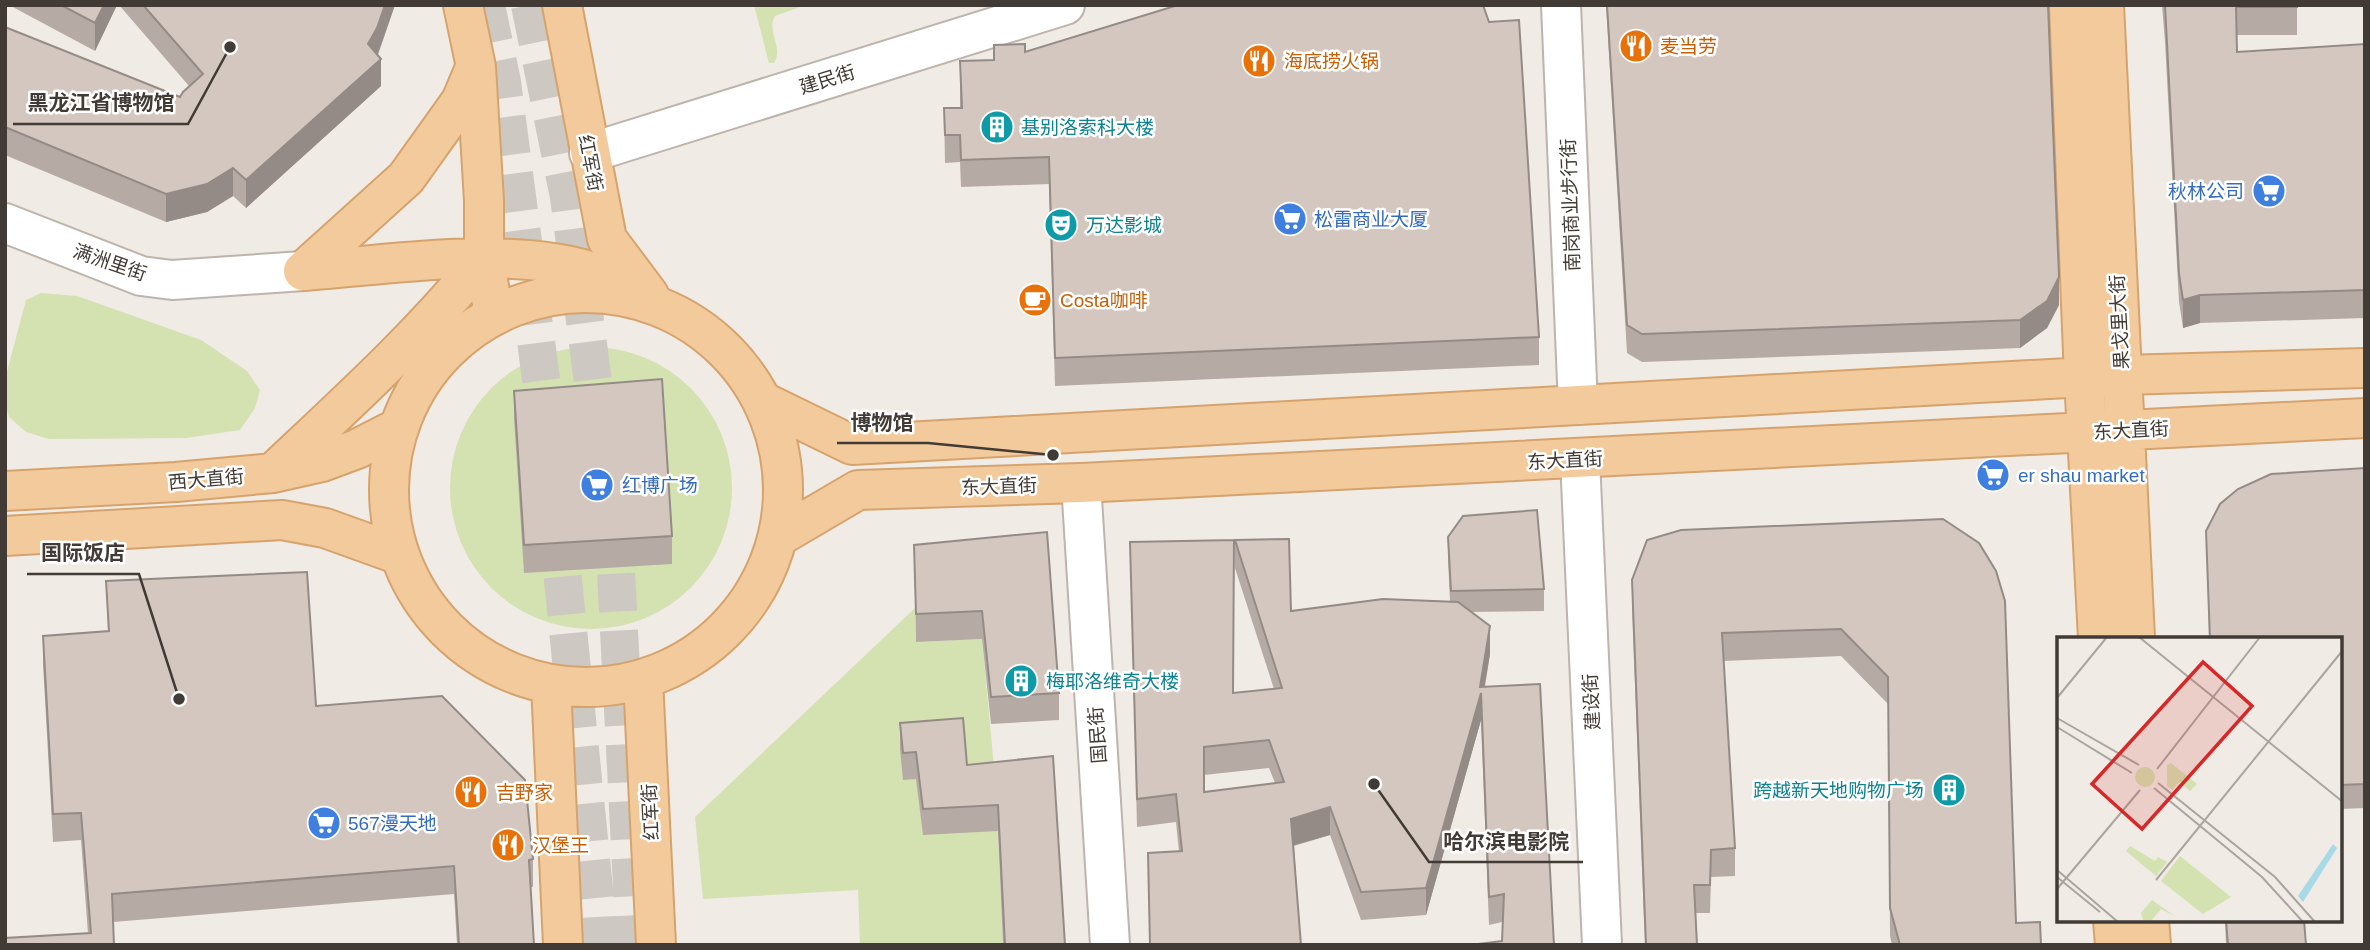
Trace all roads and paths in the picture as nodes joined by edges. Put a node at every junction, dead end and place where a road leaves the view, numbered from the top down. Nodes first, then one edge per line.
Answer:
1 (463, 5) edge
2 (562, 5) edge
3 (1065, 5) edge
4 (1561, 5) edge
5 (2069, 5) edge
6 (2104, 5) edge
7 (476, 67) junction
8 (589, 153) junction
9 (5, 223) edge
10 (484, 258) junction
11 (303, 271) junction
12 (656, 305) junction
13 (494, 314) junction
14 (2365, 368) edge
15 (2122, 375) junction
16 (2084, 378) junction
17 (764, 402) junction
18 (1578, 405) junction
19 (2365, 418) edge
20 (398, 428) junction
21 (2125, 431) junction
22 (2087, 432) junction
23 (1580, 459) junction
24 (273, 472) junction
25 (1081, 483) junction
26 (5, 491) edge
27 (5, 536) edge
28 (778, 537) junction
29 (400, 555) junction
30 (2098, 637) edge
31 (2135, 637) edge
32 (643, 679) junction
33 (551, 684) junction
34 (2113, 922) edge
35 (2149, 922) edge
36 (563, 945) edge
37 (656, 945) edge
38 (1110, 945) edge
39 (1602, 945) edge
40 (2115, 945) edge
41 (2151, 945) edge

1 - 7 main road
2 - 8 main road, 红军街
3 - 8 street, 建民街
4 - 18 street, 南岗商业步行街
5 - 16 main road, 果戈里大街
6 - 15 main road, 果戈里大街
7 - 10 main road
7 - 11 main road
8 - 12 main road, 红军街
9 - 11 street, 满洲里街
10 - 11 main road
10 - 12 main road
10 - 13 main road
10 - 24 main road
12 - 13 main road
12 - 17 main road
13 - 20 main road
14 - 15 main road
15 - 16 main road
15 - 21 main road, 果戈里大街
16 - 18 main road
16 - 22 main road, 果戈里大街
17 - 18 main road
17 - 28 main road
19 - 21 main road, 东大直街
20 - 24 main road, 西大直街
20 - 29 main road
21 - 22 main road, 东大直街
21 - 31 main road, 果戈里大街
22 - 23 main road, 东大直街
22 - 30 main road, 果戈里大街
23 - 25 main road, 东大直街
23 - 39 street, 建设街
24 - 26 main road, 西大直街
25 - 28 main road, 东大直街
25 - 38 street, 国民街
27 - 29 main road
28 - 32 main road
29 - 33 main road
32 - 33 main road
32 - 37 main road, 红军街
33 - 36 main road
34 - 40 main road
35 - 41 main road

